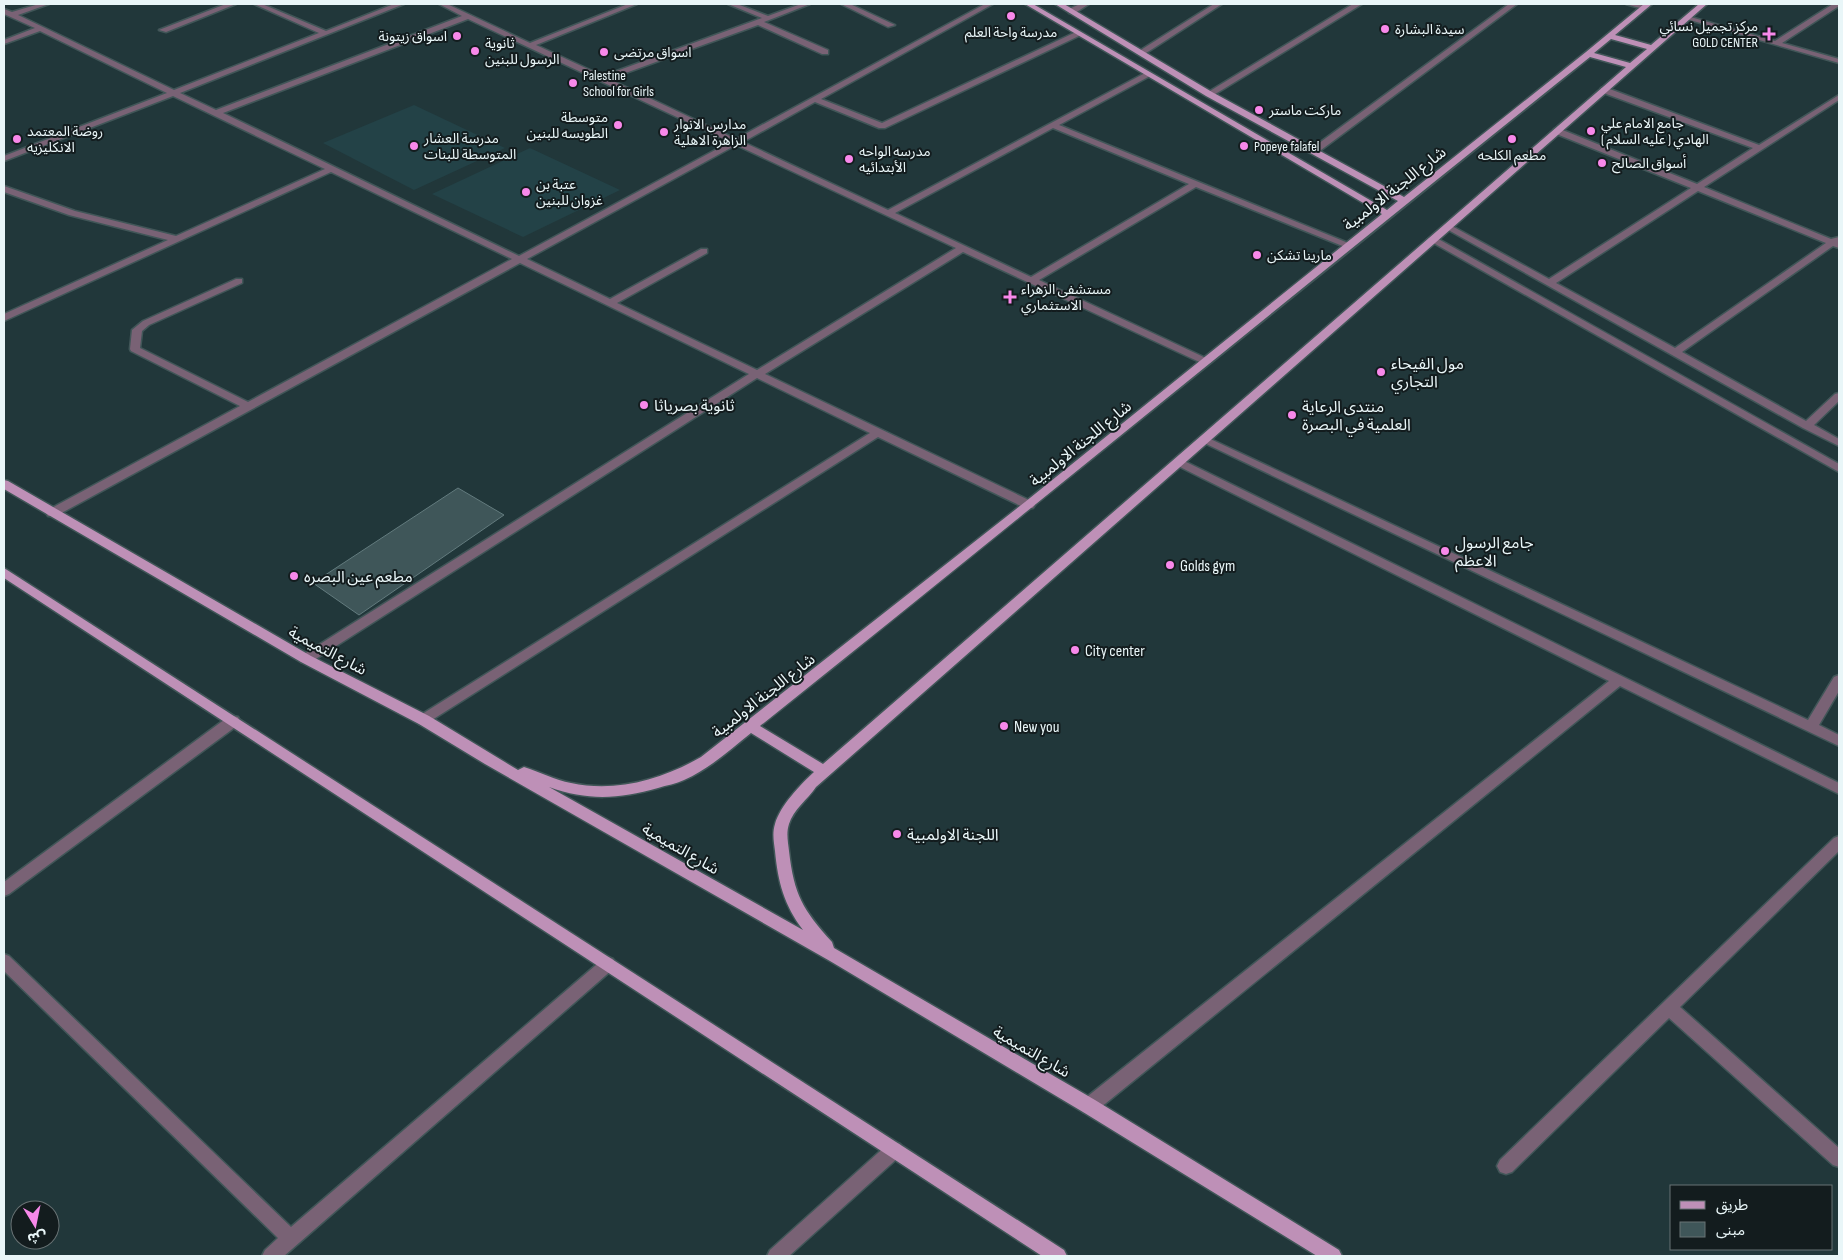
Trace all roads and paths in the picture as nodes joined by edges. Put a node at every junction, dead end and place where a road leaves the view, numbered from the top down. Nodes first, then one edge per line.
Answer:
1 (45, 4) edge
2 (232, 4) edge
3 (257, 4) edge
4 (400, 4) edge
5 (442, 4) edge
6 (467, 4) edge
7 (634, 4) edge
8 (731, 4) edge
9 (807, 4) edge
10 (845, 4) edge
11 (990, 4) edge
12 (1028, 4) edge
13 (1085, 4) edge
14 (1218, 4) edge
15 (1358, 4) edge
16 (1513, 4) edge
17 (1630, 4) edge
18 (1702, 4) edge
19 (1837, 4) edge
20 (1062, 5) edge
21 (1645, 6) edge
22 (453, 9) junction
23 (1072, 11) junction
24 (1045, 12) junction
25 (7, 13) edge
26 (468, 16) junction
27 (768, 18) junction
28 (1687, 18) junction
29 (758, 22) junction
30 (891, 25) dead end
31 (40, 29) junction
32 (163, 30) dead end
33 (325, 33) junction
34 (1079, 34) junction
35 (1609, 36) junction
36 (4, 42) edge
37 (1777, 43) junction
38 (531, 46) junction
39 (1652, 48) junction
40 (825, 52) dead end
41 (1140, 53) junction
42 (1589, 54) junction
43 (1839, 61) edge
44 (1632, 66) junction
45 (1147, 74) junction
46 (603, 79) junction
47 (1604, 90) junction
48 (173, 92) junction
49 (1209, 94) junction
50 (1839, 97) edge
51 (815, 99) junction
52 (216, 113) junction
53 (1052, 125) junction
54 (1556, 131) junction
55 (736, 142) junction
56 (1760, 148) junction
57 (1314, 152) junction
58 (4, 159) edge
59 (331, 169) junction
60 (1196, 183) junction
61 (1697, 188) junction
62 (4, 189) edge
63 (1404, 201) junction
64 (889, 213) junction
65 (1388, 214) junction
66 (1447, 227) junction
67 (176, 239) junction
68 (1433, 239) junction
69 (1837, 242) edge
70 (1348, 245) junction
71 (963, 248) junction
72 (704, 251) dead end
73 (519, 260) junction
74 (1032, 280) junction
75 (239, 281) dead end
76 (1549, 283) junction
77 (610, 303) junction
78 (4, 318) edge
79 (1656, 342) junction
80 (1635, 353) junction
81 (1676, 353) junction
82 (1206, 362) junction
83 (757, 374) junction
84 (1839, 396) edge
85 (248, 406) junction
86 (1807, 426) junction
87 (878, 432) junction
88 (1204, 439) junction
89 (1839, 443) edge
90 (1178, 462) junction
91 (1839, 469) edge
92 (4, 484) edge
93 (1029, 505) junction
94 (52, 513) junction
95 (4, 572) edge
96 (306, 659) junction
97 (1619, 680) junction
98 (1839, 680) edge
99 (424, 720) junction
100 (233, 721) junction
101 (750, 726) junction
102 (1811, 727) junction
103 (1839, 741) edge
104 (490, 760) junction
105 (823, 771) junction
106 (1839, 789) edge
107 (1839, 842) edge
108 (4, 890) edge
109 (835, 956) junction
110 (4, 961) edge
111 (608, 964) junction
112 (1669, 1008) junction
113 (1089, 1106) junction
114 (894, 1150) junction
115 (1839, 1159) edge
116 (1506, 1166) dead end
117 (291, 1239) junction
118 (271, 1256) edge
119 (776, 1256) edge
120 (1058, 1256) edge
121 (1333, 1256) edge

1 - 25 street
2 - 32 street
3 - 33 street
4 - 33 street
5 - 22 street
6 - 22 street
7 - 38 street
8 - 27 street
9 - 27 street
10 - 30 street
11 - 51 street
12 - 24 main road
13 - 23 street
14 - 41 street
15 - 49 street
16 - 57 street
17 - 21 street
18 - 28 main road
19 - 37 street
20 - 23 main road
20 - 24 main road
21 - 35 main road, شارع اللجنة الاولمبية
22 - 26 street
23 - 41 main road
24 - 34 main road
25 - 31 street
26 - 38 street
26 - 52 street
27 - 29 street
28 - 37 street
28 - 39 main road
29 - 40 street
29 - 46 street
31 - 36 street
31 - 48 street
33 - 48 street
34 - 45 main road
34 - 51 street
35 - 39 main road
35 - 42 main road, شارع اللجنة الاولمبية
37 - 43 street
38 - 46 street
39 - 44 main road
41 - 49 main road
42 - 44 main road
42 - 63 main road, شارع اللجنة الاولمبية
44 - 47 main road
45 - 53 street
45 - 65 main road
46 - 55 street
47 - 54 main road
47 - 56 street
48 - 52 street
48 - 58 street
49 - 57 main road
50 - 56 street
51 - 55 street
52 - 59 street
53 - 60 street
53 - 64 street
54 - 61 street
54 - 66 main road
55 - 64 street
55 - 73 street
56 - 61 street
57 - 63 main road
59 - 67 street
59 - 73 street
60 - 70 street
60 - 74 street
61 - 69 street
61 - 76 street
62 - 67 street
63 - 65 main road, شارع اللجنة الاولمبية
64 - 71 street
65 - 70 main road, شارع اللجنة الاولمبية
66 - 68 main road
66 - 76 street
67 - 78 street
68 - 80 street
68 - 88 main road
69 - 81 street
70 - 82 main road, شارع اللجنة الاولمبية
71 - 74 street
71 - 83 street
72 - 77 street
73 - 77 street
73 - 85 street
74 - 82 street
75 - 85 street
76 - 79 street
77 - 83 street
79 - 80 street
79 - 81 street
80 - 91 street
81 - 86 street
82 - 93 main road, شارع اللجنة الاولمبية
83 - 87 street
83 - 96 street
84 - 86 street
85 - 94 street
86 - 89 street
87 - 93 street
87 - 99 street
88 - 90 main road
88 - 102 street
90 - 97 street
90 - 105 main road
92 - 94 main road, شارع التميمية
93 - 101 main road, شارع اللجنة الاولمبية
94 - 96 main road, شارع التميمية
95 - 100 main road
96 - 99 main road, شارع التميمية
97 - 106 street
97 - 113 street
98 - 102 street
99 - 104 main road, شارع التميمية
100 - 108 street
100 - 111 main road
101 - 104 main road, شارع اللجنة الاولمبية
101 - 105 main road
102 - 103 street
104 - 109 main road, شارع التميمية
105 - 109 main road
107 - 112 street
109 - 113 main road, شارع التميمية
110 - 117 street
111 - 114 main road
111 - 117 street
112 - 115 street
112 - 116 street
113 - 121 main road, شارع التميمية
114 - 119 street
114 - 120 main road
117 - 118 street

